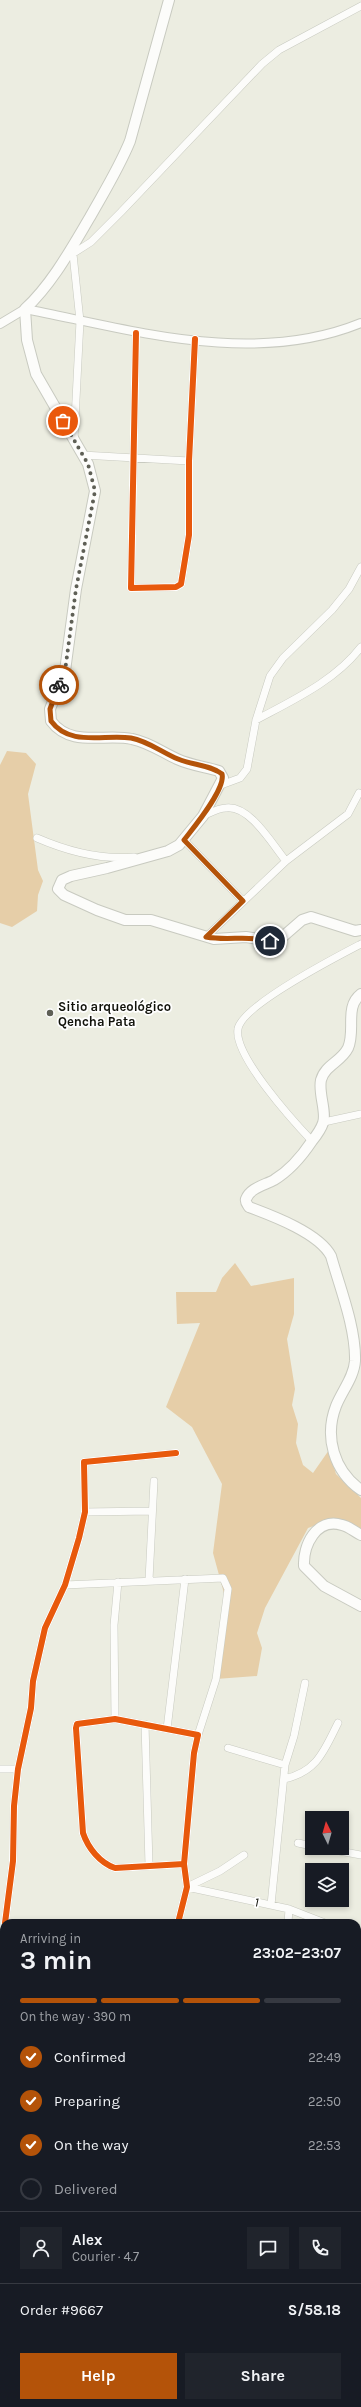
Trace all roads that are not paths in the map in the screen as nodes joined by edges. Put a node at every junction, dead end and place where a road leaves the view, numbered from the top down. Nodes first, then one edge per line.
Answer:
1 (169, 1) edge
2 (361, 6) edge
3 (73, 254) junction
4 (63, 261) junction
5 (25, 309) junction
6 (80, 321) junction
7 (361, 323) edge
8 (0, 324) edge
9 (136, 333) junction
10 (195, 339) junction
11 (74, 440) junction
12 (82, 455) junction
13 (133, 458) junction
14 (189, 461) junction
15 (361, 567) edge
16 (361, 647) edge
17 (256, 720) junction
18 (221, 785) junction
19 (359, 793) dead end
20 (203, 816) junction
21 (37, 838) dead end
22 (184, 840) junction
23 (160, 853) junction
24 (286, 861) junction
25 (243, 901) junction
26 (361, 930) edge
27 (206, 937) junction
28 (361, 944) edge
29 (361, 994) edge
30 (361, 1114) edge
31 (324, 1122) junction
32 (312, 1141) junction
33 (176, 1453) dead end
34 (154, 1481) dead end
35 (361, 1490) edge
36 (152, 1511) junction
37 (85, 1512) junction
38 (361, 1535) edge
39 (185, 1579) junction
40 (149, 1580) junction
41 (118, 1582) junction
42 (65, 1585) junction
43 (361, 1606) edge
44 (305, 1683) dead end
45 (115, 1718) junction
46 (338, 1723) dead end
47 (145, 1724) junction
48 (167, 1729) junction
49 (198, 1735) junction
50 (228, 1748) dead end
51 (285, 1765) junction
52 (0, 1769) edge
53 (18, 1769) junction
54 (284, 1779) junction
55 (298, 1844) dead end
56 (305, 1845) edge
57 (349, 1853) edge
58 (244, 1855) dead end
59 (361, 1855) edge
60 (184, 1864) junction
61 (150, 1865) junction
62 (187, 1887) junction
63 (271, 1905) junction
64 (289, 1909) junction
65 (5, 1919) edge
66 (179, 1919) edge
67 (288, 1919) edge
68 (315, 1919) edge

1 - 4 main road
2 - 3 street
3 - 4 street
3 - 6 street
4 - 5 main road
5 - 6 street
5 - 8 street
5 - 11 main road
6 - 9 street
6 - 11 street
7 - 10 street
9 - 10 street
9 - 13 street
10 - 14 street
11 - 12 main road
12 - 13 street
12 - 18 main road
13 - 14 street
13 - 14 street
15 - 17 street
16 - 17 street
17 - 18 street
18 - 20 main road
19 - 24 street
20 - 22 main road
20 - 24 street
21 - 23 street
22 - 23 main road
22 - 25 street
23 - 27 main road
24 - 25 street
25 - 27 street
26 - 27 main road
28 - 32 street
29 - 31 main road
30 - 31 street
31 - 32 main road
32 - 35 main road
33 - 37 street
34 - 36 street
36 - 37 street
36 - 40 street
37 - 42 street
38 - 43 main road
39 - 40 street
39 - 48 street
39 - 49 street
40 - 41 street
41 - 42 street
41 - 45 street
42 - 53 street
44 - 51 street
45 - 47 street
45 - 61 street
46 - 54 street
47 - 48 street
47 - 61 street
48 - 49 street
49 - 60 street
50 - 51 street
51 - 54 street
52 - 53 street
53 - 65 street
54 - 63 street
55 - 56 street
57 - 59 street
58 - 62 street
60 - 61 street
60 - 62 street
62 - 63 street, 1
62 - 66 street
63 - 64 street, 1
64 - 67 street
64 - 68 street, 1

